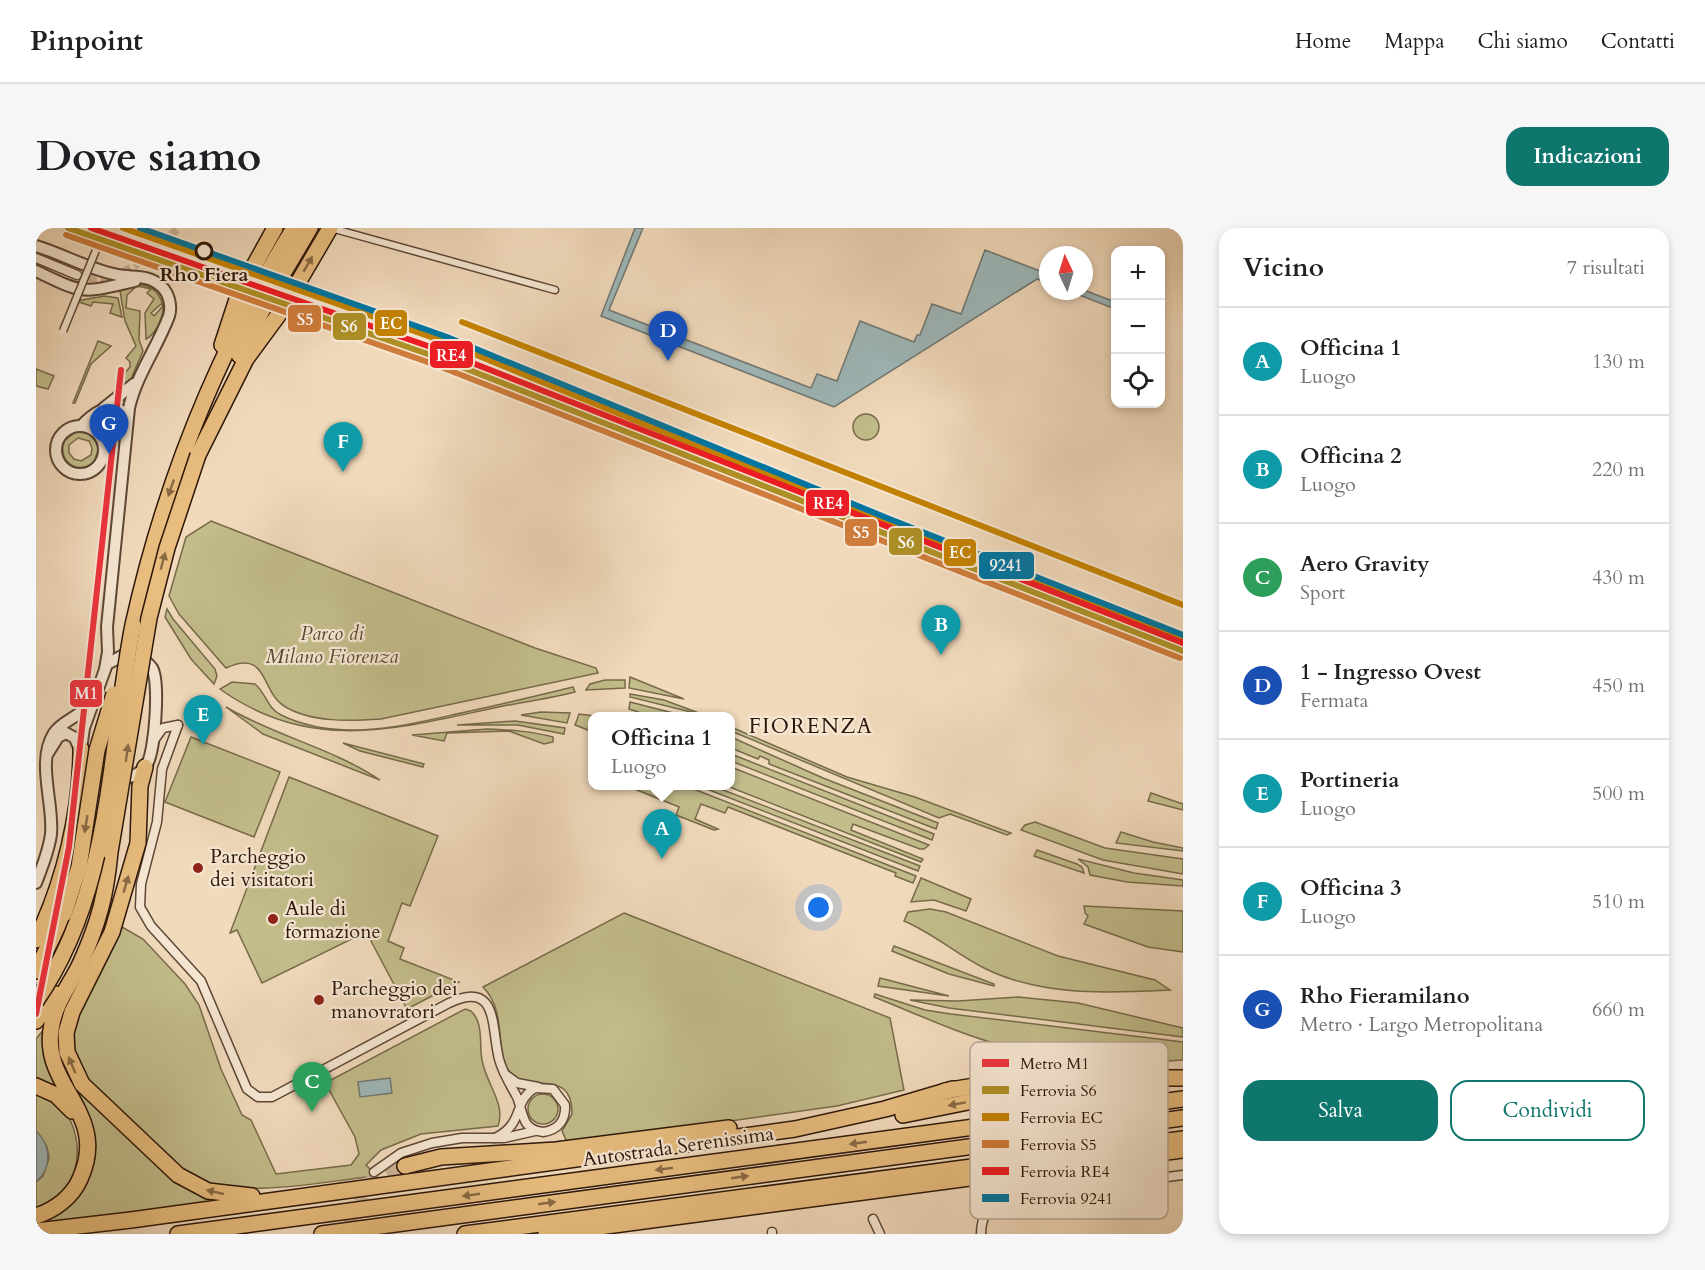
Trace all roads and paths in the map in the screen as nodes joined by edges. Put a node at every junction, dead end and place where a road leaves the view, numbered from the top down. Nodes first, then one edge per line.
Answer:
1 (105, 228) edge
2 (275, 228) edge
3 (294, 228) edge
4 (310, 228) edge
5 (331, 228) edge
6 (36, 246) edge
7 (36, 258) edge
8 (36, 271) edge
9 (77, 275) tunnel mouth
10 (154, 281) junction
11 (555, 290) dead end
12 (63, 331) dead end
13 (137, 379) junction
14 (101, 410) junction
15 (126, 421) junction
16 (81, 426) junction
17 (191, 433) junction
18 (100, 436) junction
19 (124, 436) junction
20 (198, 455) junction
21 (133, 625) junction
22 (107, 627) junction
23 (122, 656) junction
24 (105, 669) junction
25 (94, 700) junction
26 (155, 702) junction
27 (178, 725) junction
28 (81, 749) junction
29 (152, 751) junction
30 (48, 753) junction
31 (145, 767) junction
32 (110, 852) junction
33 (36, 883) edge
34 (36, 939) edge
35 (36, 971) edge
36 (36, 1001) edge
37 (36, 1021) edge
38 (504, 1073) junction
39 (1168, 1078) tunnel mouth
40 (1183, 1078) edge
41 (36, 1086) edge
42 (970, 1086) edge
43 (540, 1087) junction
44 (953, 1089) junction
45 (62, 1094) junction
46 (1183, 1099) edge
47 (970, 1101) edge
48 (1168, 1101) tunnel mouth
49 (520, 1109) junction
50 (1183, 1118) edge
51 (1168, 1120) edge
52 (970, 1128) edge
53 (536, 1131) junction
54 (495, 1138) junction
55 (1183, 1138) edge
56 (1168, 1140) edge
57 (686, 1145) junction
58 (970, 1147) edge
59 (1183, 1150) edge
60 (1168, 1152) edge
61 (405, 1166) tunnel mouth
62 (970, 1167) edge
63 (374, 1172) tunnel mouth
64 (1183, 1175) edge
65 (1168, 1177) edge
66 (970, 1178) edge
67 (399, 1183) junction
68 (36, 1216) edge
69 (675, 1217) junction
70 (873, 1219) dead end
71 (985, 1219) edge
72 (131, 1220) junction
73 (36, 1231) edge
74 (50, 1234) edge
75 (178, 1234) edge
76 (322, 1234) edge
77 (465, 1234) edge
78 (546, 1234) edge
79 (586, 1234) edge
80 (880, 1234) edge
81 (981, 1234) edge

1 - 12 street, bridge
2 - 17 highway
3 - 17 highway
4 - 20 highway
5 - 11 street
20 -> 5 highway
6 - 10 street
7 - 9 street
8 - 10 street
10 - 13 street
13 - 14 street
13 - 15 street
14 - 15 street
14 - 16 street
15 - 19 street
16 - 18 street
16 - 18 street
17 -> 21 highway
18 - 19 street
19 - 22 street
32 -> 20 highway, bridge
21 -> 35 highway, bridge
21 - 36 highway, bridge
22 - 23 street
22 - 24 street
23 - 24 street
23 - 26 street
24 - 25 street
25 - 28 street
25 - 30 street
26 - 27 street
26 - 29 street
27 - 29 street
27 - 38 street
28 - 30 street
28 - 31 street
28 - 34 highway
29 - 31 street
30 - 33 street
67 -> 31 highway
32 - 37 highway
32 - 45 highway
38 - 43 street
38 - 49 street
39 - 40 highway
41 - 45 highway
42 - 44 highway
43 - 49 street
43 - 53 street
44 - 57 highway
44 - 61 highway
45 - 68 highway
46 -> 48 highway, Autostrada Serenissima
47 -> 57 highway
49 - 53 street
49 - 54 street
51 -> 50 highway, Autostrada Serenissima
52 -> 75 highway, Autostrada Serenissima
53 - 54 street
54 - 63 street
55 - 56 highway
57 - 67 highway
76 -> 58 highway, Autostrada Serenissima
59 - 60 highway
62 - 77 highway
64 - 65 street
66 - 69 highway
67 - 72 highway
69 - 78 highway
69 - 79 highway
70 - 80 street
71 - 81 street
72 - 73 highway
72 - 74 highway

